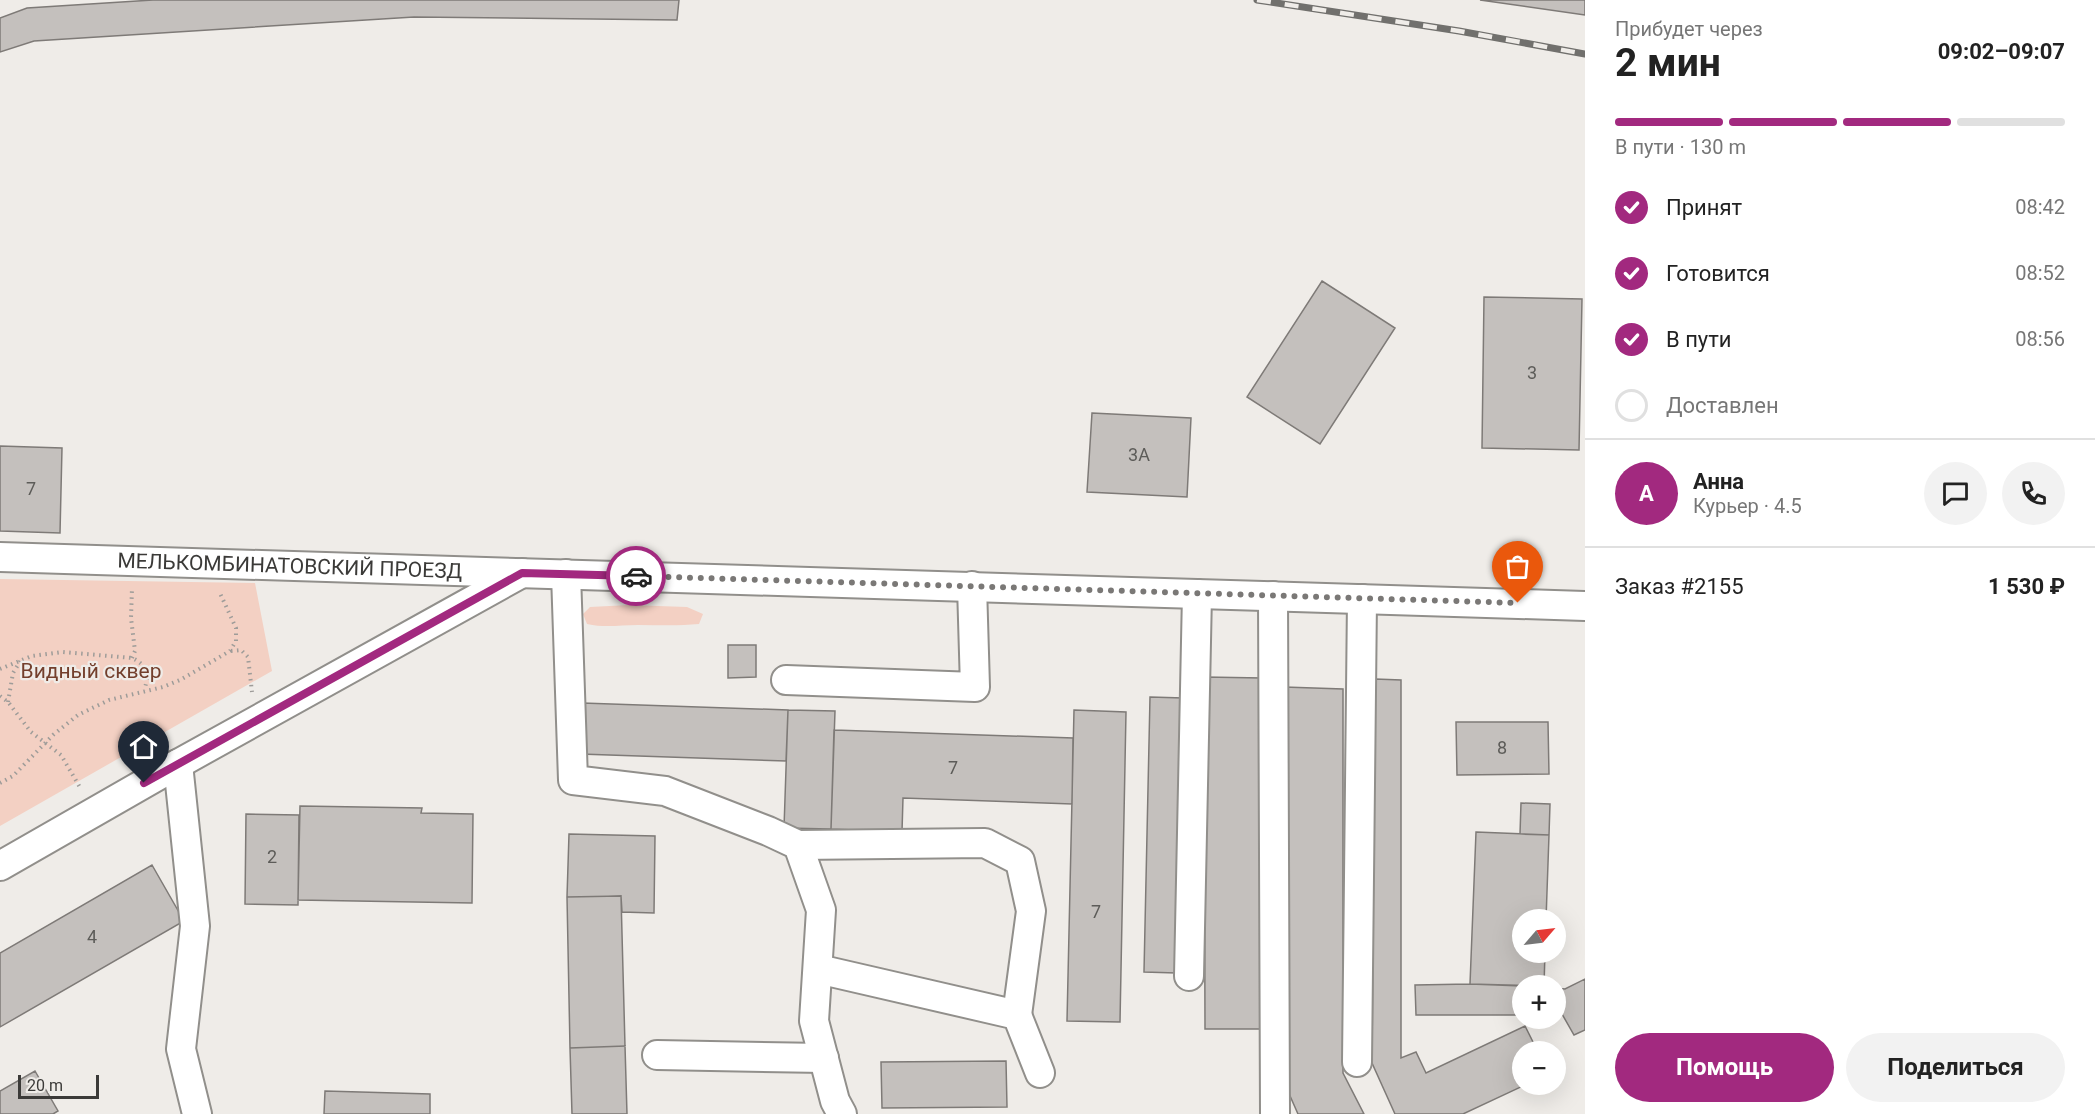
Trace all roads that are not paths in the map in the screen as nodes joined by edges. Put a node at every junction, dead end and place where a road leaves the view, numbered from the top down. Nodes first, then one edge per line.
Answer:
1 (0, 557) edge
2 (522, 573) junction
3 (566, 574) junction
4 (972, 586) junction
5 (1197, 594) junction
6 (1272, 596) junction
7 (1362, 599) junction
8 (1585, 606) edge
9 (786, 680) dead end
10 (178, 764) junction
11 (798, 845) junction
12 (0, 866) edge
13 (818, 969) junction
14 (1188, 976) dead end
15 (1017, 1015) junction
16 (657, 1055) dead end
17 (824, 1058) junction
18 (1357, 1062) dead end
19 (1040, 1073) dead end
20 (197, 1114) edge
21 (842, 1114) edge
22 (1275, 1114) edge

1 - 2 street, МЕЛЬКОМБИНАТОВСКИЙ ПРОЕЗД
2 - 3 street, МЕЛЬКОМБИНАТОВСКИЙ ПРОЕЗД
2 - 10 street
3 - 4 street, МЕЛЬКОМБИНАТОВСКИЙ ПРОЕЗД
3 - 11 street
4 - 5 street, МЕЛЬКОМБИНАТОВСКИЙ ПРОЕЗД
4 - 9 street
5 - 6 street, МЕЛЬКОМБИНАТОВСКИЙ ПРОЕЗД
5 - 14 street
6 - 7 street, МЕЛЬКОМБИНАТОВСКИЙ ПРОЕЗД
6 - 22 street
7 - 8 street, МЕЛЬКОМБИНАТОВСКИЙ ПРОЕЗД
7 - 18 street
10 - 12 street
10 - 20 street
11 - 13 street
11 - 15 street
13 - 15 street
13 - 17 street
15 - 19 street
16 - 17 street
17 - 21 street

